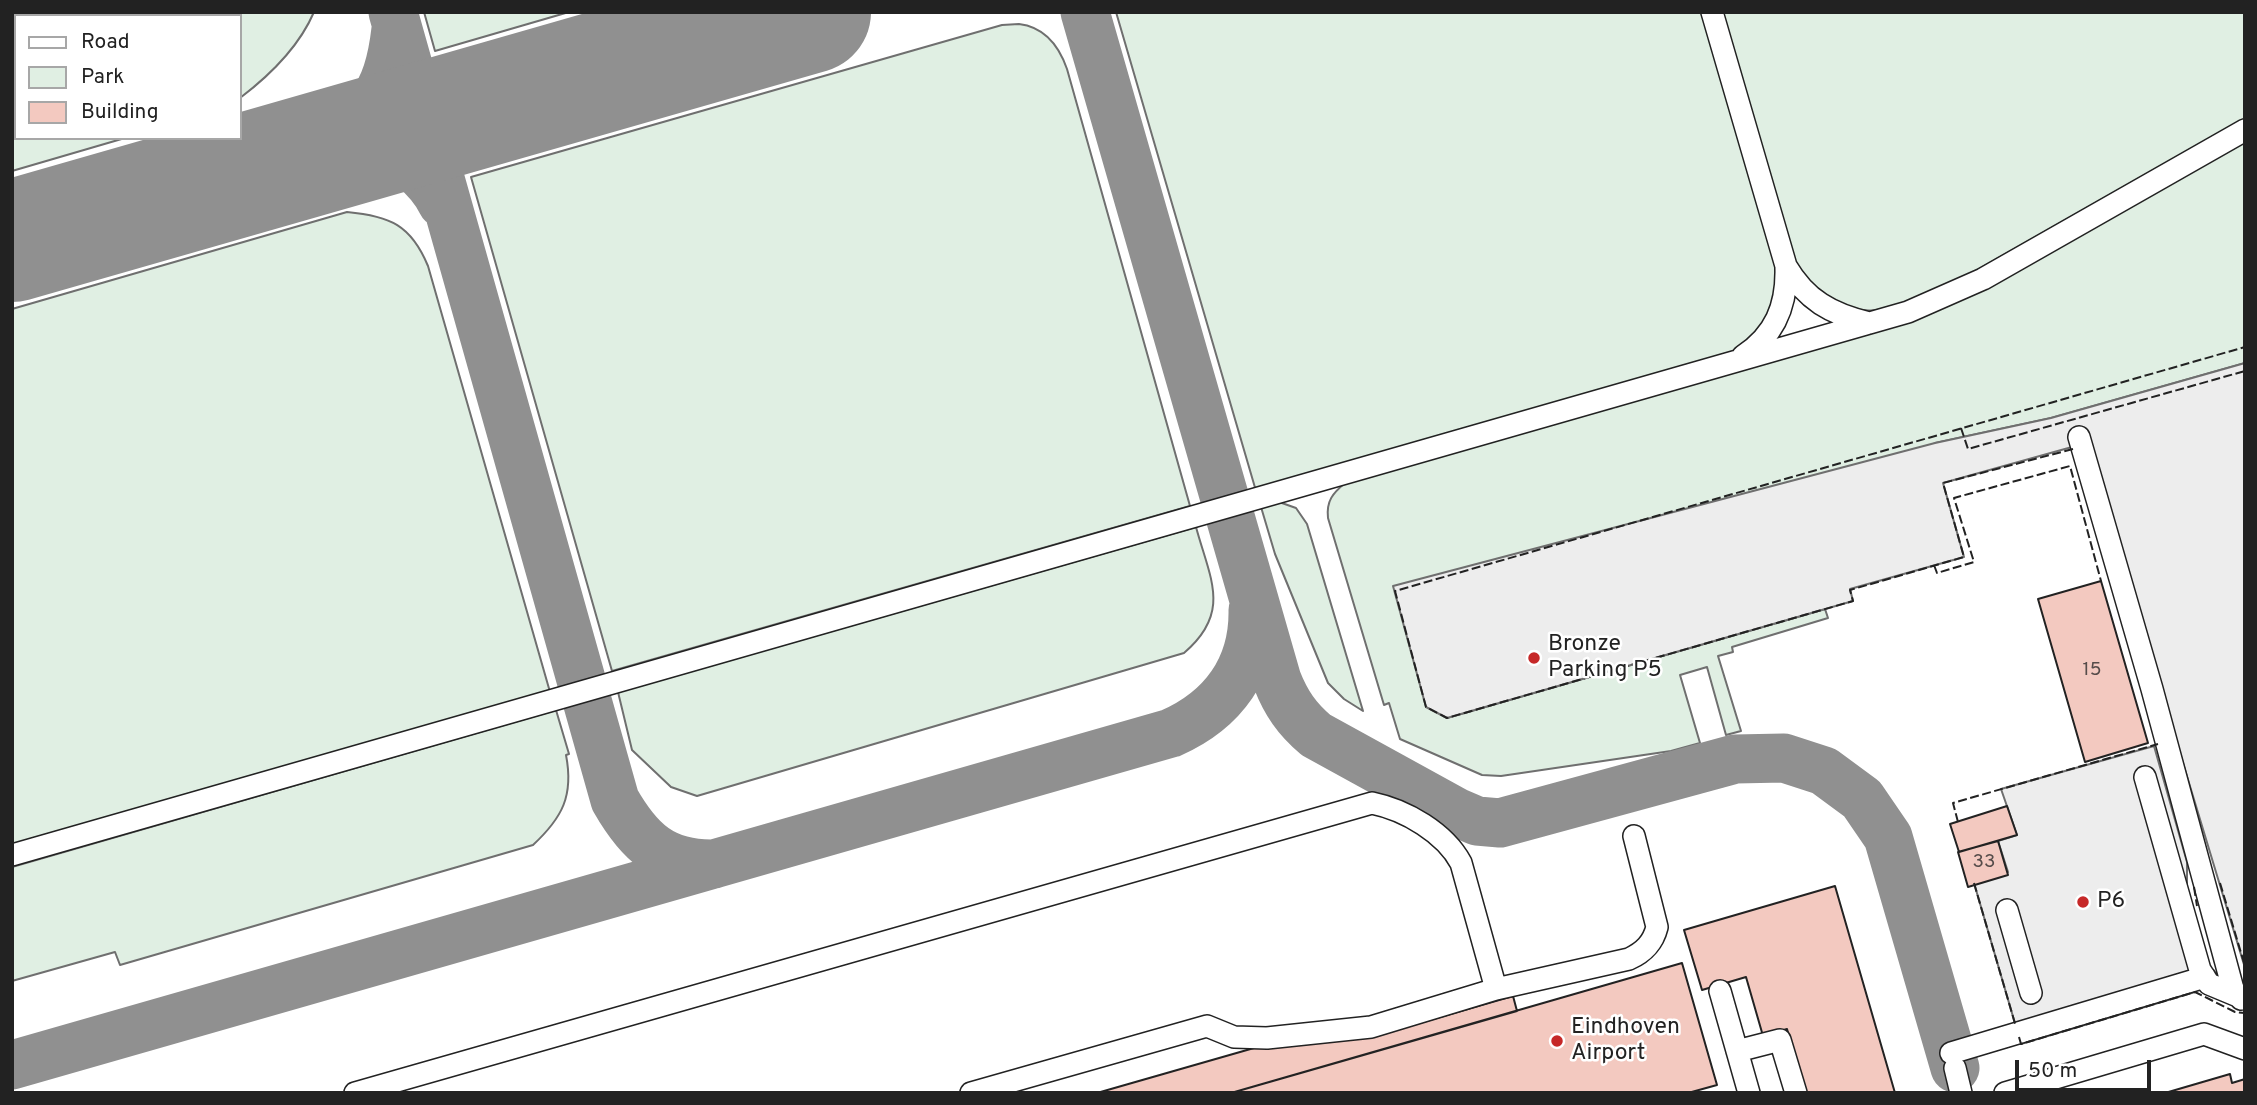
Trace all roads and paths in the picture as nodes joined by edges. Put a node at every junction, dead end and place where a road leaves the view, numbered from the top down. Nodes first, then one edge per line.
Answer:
1 (1712, 12) edge
2 (2245, 130) edge
3 (1786, 266) junction
4 (1871, 324) junction
5 (1731, 364) junction
6 (2079, 437) dead end
7 (2145, 777) dead end
8 (1634, 836) dead end
9 (12, 855) edge
10 (2007, 910) dead end
11 (2205, 977) junction
12 (1496, 989) junction
13 (1720, 991) dead end
14 (2031, 993) dead end
15 (2243, 999) edge
16 (2245, 1048) edge
17 (1737, 1051) junction
18 (355, 1093) edge
19 (971, 1093) edge
20 (1749, 1093) edge
21 (1796, 1093) edge
22 (1961, 1093) edge
23 (2005, 1093) edge

1 - 3 lane
2 - 4 lane
3 - 4 lane
3 - 5 lane
4 - 5 lane
5 - 9 lane
6 - 15 lane
7 - 11 lane
8 - 12 lane
10 - 14 lane
11 - 15 lane
11 - 22 lane
12 - 18 lane
12 - 19 lane
13 - 17 lane
16 - 23 lane
17 - 20 lane
17 - 21 lane

